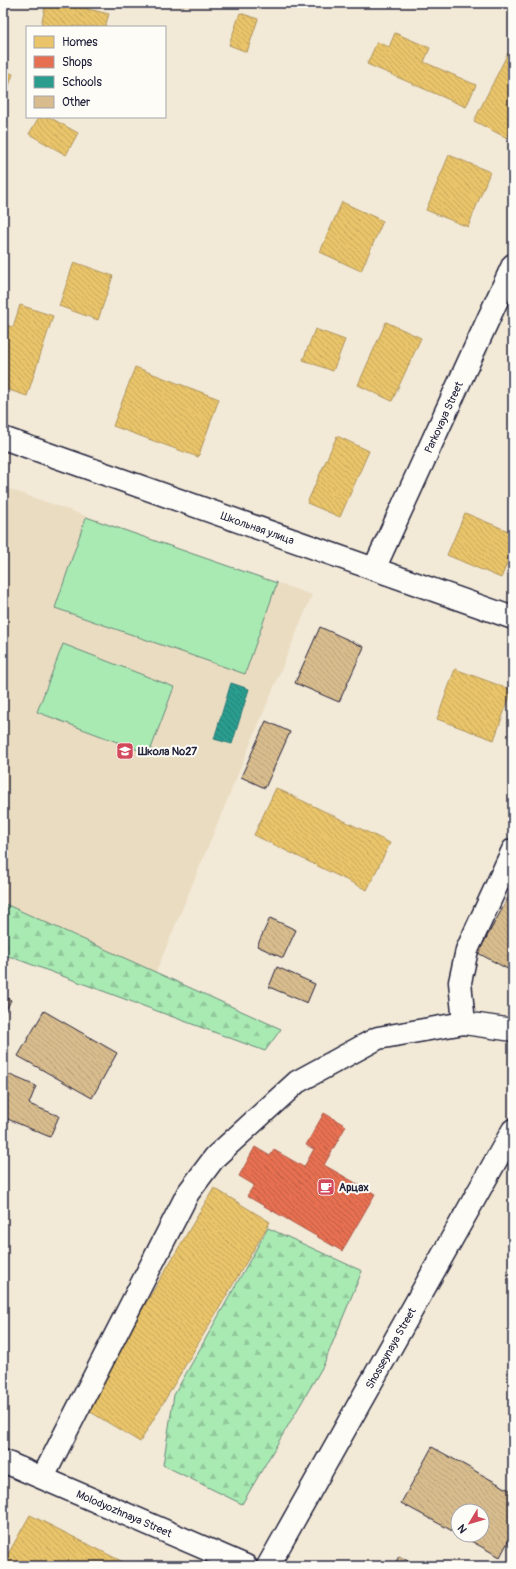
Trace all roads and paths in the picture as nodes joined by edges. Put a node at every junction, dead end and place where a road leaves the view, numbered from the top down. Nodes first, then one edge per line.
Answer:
1 (513, 265) edge
2 (3, 438) edge
3 (374, 569) junction
4 (513, 618) edge
5 (513, 850) edge
6 (464, 1023) junction
7 (513, 1030) edge
8 (513, 1130) edge
9 (3, 1461) edge
10 (43, 1477) junction
11 (246, 1566) edge
12 (268, 1566) edge

1 - 3 street, Parkovaya Street
2 - 3 street, Школьная улица
3 - 4 street, Школьная улица
5 - 6 street
6 - 7 street
6 - 10 street
8 - 12 street, Shosseynaya Street
9 - 10 street, Molodyozhnaya Street
10 - 11 street, Molodyozhnaya Street

